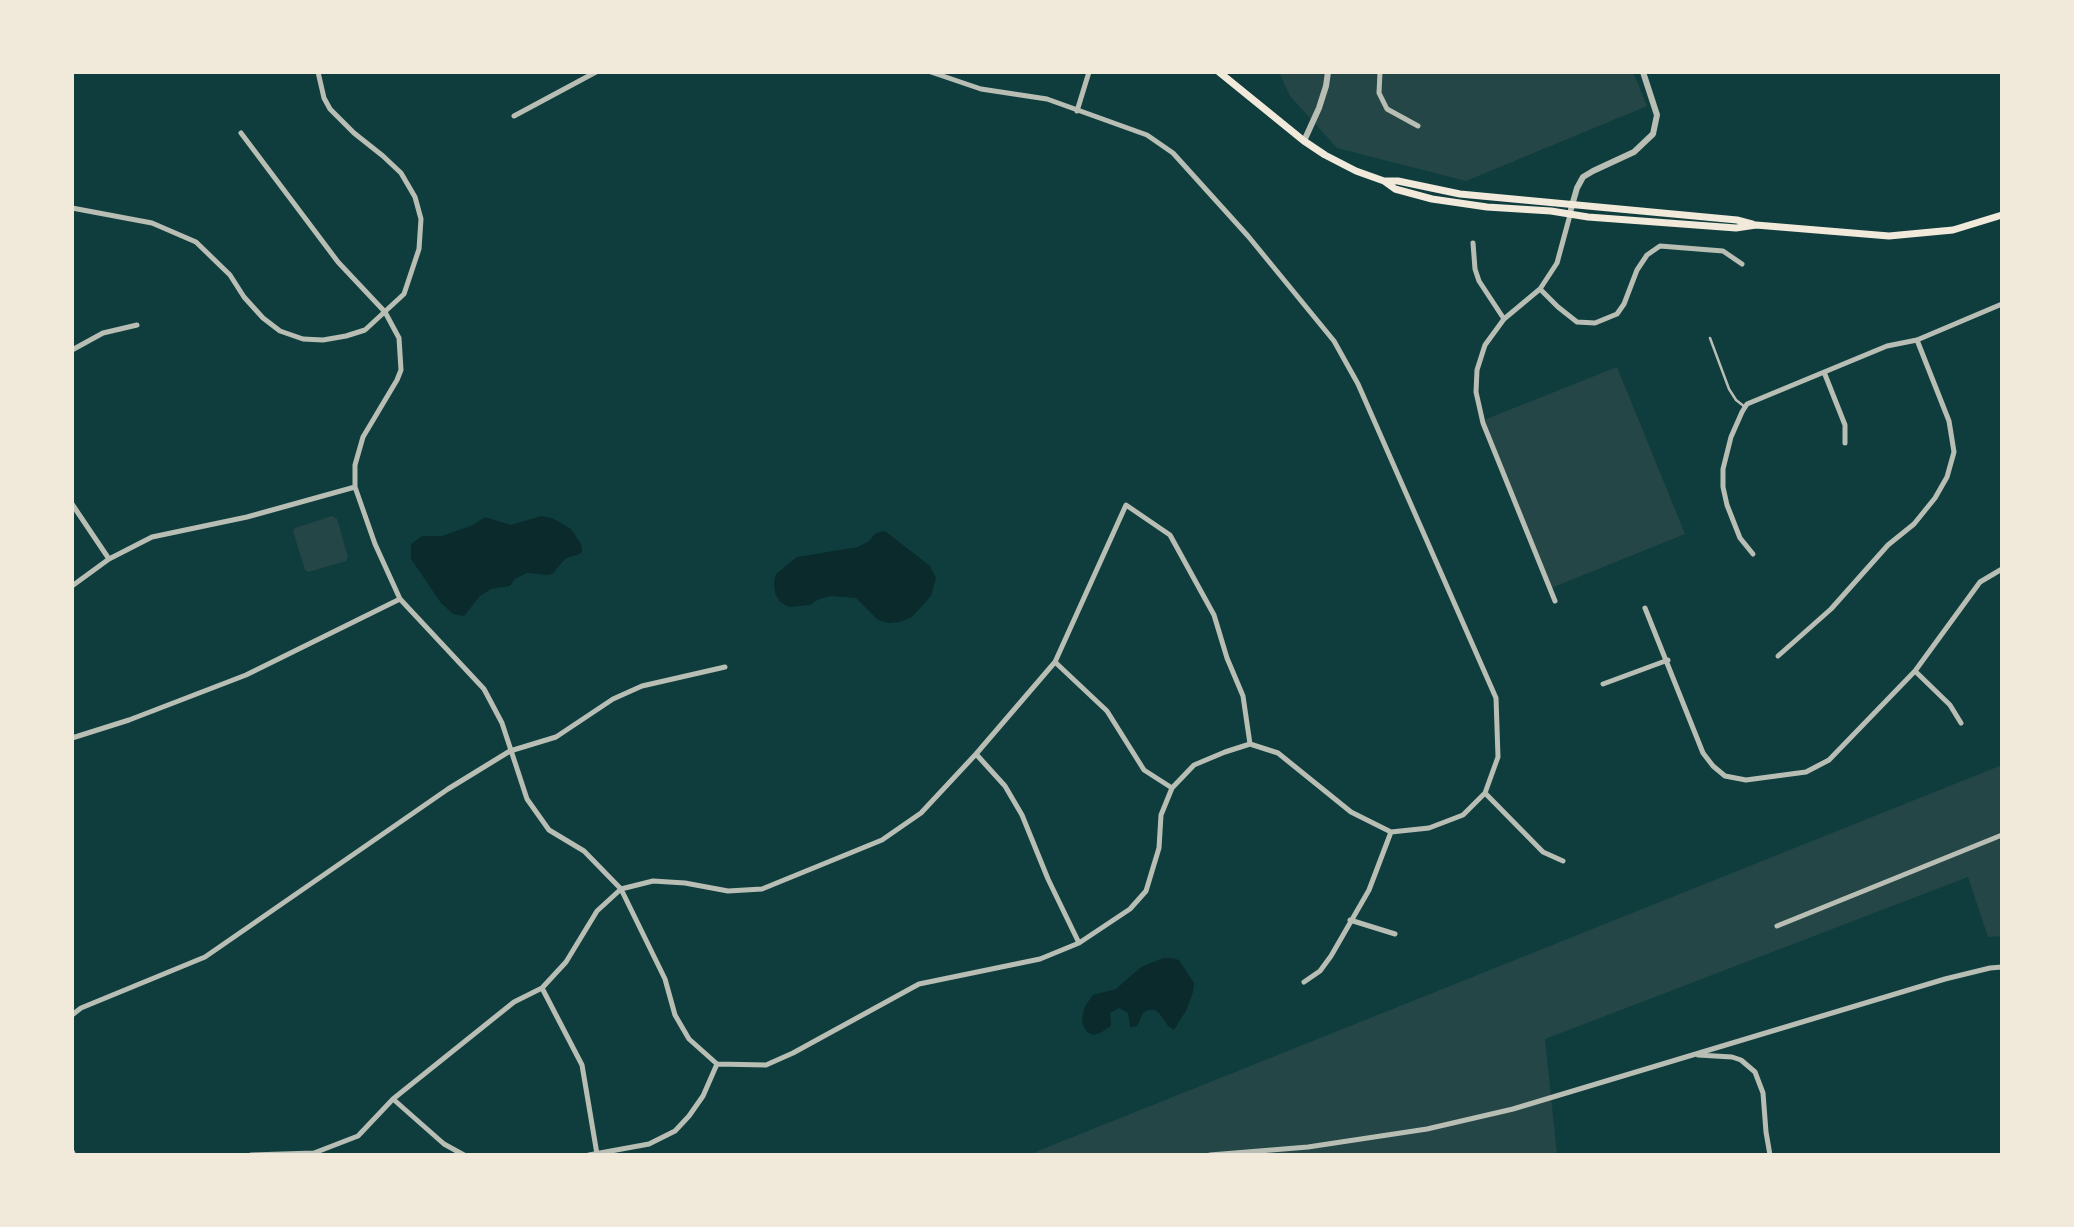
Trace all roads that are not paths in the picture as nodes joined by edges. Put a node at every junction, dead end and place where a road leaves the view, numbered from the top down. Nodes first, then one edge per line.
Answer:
1 (318, 72) edge
2 (596, 72) edge
3 (931, 72) edge
4 (1089, 72) edge
5 (1219, 72) edge
6 (1328, 72) edge
7 (1380, 72) edge
8 (1643, 72) edge
9 (1077, 111) junction
10 (514, 116) dead end
11 (1418, 125) dead end
12 (241, 133) dead end
13 (1304, 141) junction
14 (1384, 181) junction
15 (1572, 204) junction
16 (72, 208) edge
17 (1570, 215) junction
18 (2002, 215) edge
19 (1756, 225) junction
20 (1473, 243) dead end
21 (1742, 264) dead end
22 (1540, 289) junction
23 (2002, 304) edge
24 (385, 313) junction
25 (1504, 318) junction
26 (136, 325) dead end
27 (1710, 338) dead end
28 (1917, 340) junction
29 (72, 350) edge
30 (1824, 372) junction
31 (1745, 407) junction
32 (1845, 443) dead end
33 (355, 487) junction
34 (72, 504) edge
35 (1752, 554) dead end
36 (109, 559) junction
37 (2002, 569) edge
38 (72, 586) edge
39 (400, 599) junction
40 (1555, 601) dead end
41 (1645, 608) dead end
42 (1778, 656) dead end
43 (1668, 660) junction
44 (1055, 662) junction
45 (726, 667) dead end
46 (1915, 671) junction
47 (1603, 684) dead end
48 (1961, 723) dead end
49 (72, 738) edge
50 (1250, 744) junction
51 (510, 751) junction
52 (976, 754) junction
53 (1172, 788) junction
54 (1485, 793) junction
55 (1391, 832) junction
56 (2002, 835) edge
57 (1563, 860) dead end
58 (621, 889) junction
59 (1350, 920) junction
60 (1777, 926) dead end
61 (1395, 934) dead end
62 (1079, 943) junction
63 (2002, 967) edge
64 (1304, 982) dead end
65 (542, 988) junction
66 (72, 1015) edge
67 (1694, 1054) junction
68 (717, 1065) junction
69 (393, 1099) junction
70 (314, 1154) edge
71 (597, 1154) edge
72 (251, 1155) edge
73 (464, 1155) edge
74 (589, 1155) edge
75 (1210, 1155) edge
76 (1770, 1155) edge

1 - 24 street
2 - 10 street
3 - 9 street
4 - 9 street
5 - 13 main road
6 - 13 street
7 - 11 street
8 - 15 street
9 - 54 street
12 - 24 street
13 - 14 main road
14 - 15 main road
14 - 17 main road
15 - 17 street
15 - 19 main road
16 - 24 street
17 - 19 main road
17 - 22 street
18 - 19 main road
20 - 25 street
21 - 22 street
22 - 25 street
23 - 28 street
24 - 33 street
25 - 40 street
26 - 29 street
27 - 31 lane
28 - 30 street
28 - 42 street
30 - 31 street
30 - 32 street
31 - 35 street
33 - 36 street
33 - 39 street
34 - 36 street
36 - 38 street
37 - 46 street
39 - 49 street
39 - 51 street
41 - 43 street
43 - 46 street
43 - 47 street
44 - 50 street
44 - 52 street
44 - 53 street
45 - 51 street
46 - 48 street
50 - 53 street
50 - 55 street
51 - 58 street
51 - 66 street
52 - 58 street
52 - 62 street
53 - 62 street
54 - 55 street
54 - 57 street
55 - 59 street
56 - 60 street
58 - 65 street
58 - 68 street
59 - 61 street
59 - 64 street
62 - 68 street
63 - 67 street
65 - 69 street
65 - 71 street
67 - 75 street
67 - 76 street
68 - 71 street
69 - 70 street
69 - 73 street
70 - 72 street
71 - 74 street

